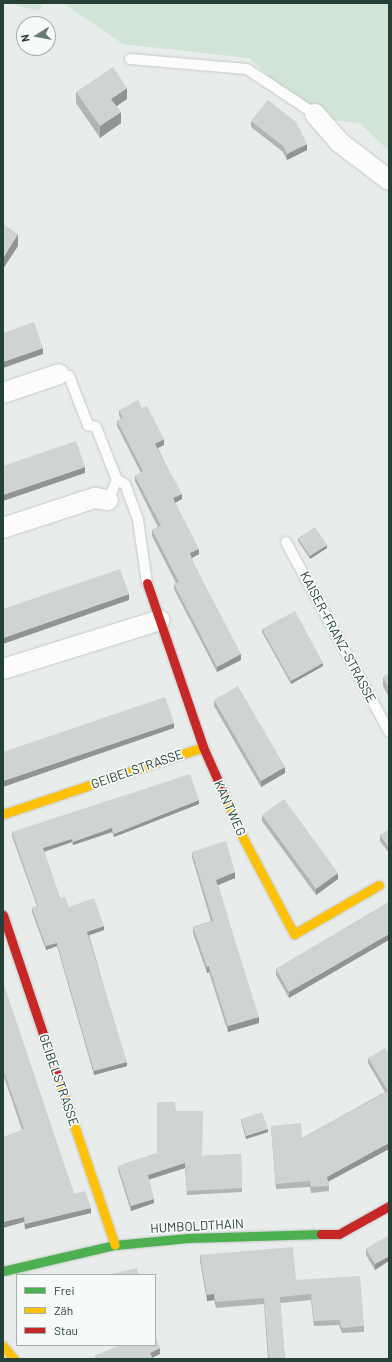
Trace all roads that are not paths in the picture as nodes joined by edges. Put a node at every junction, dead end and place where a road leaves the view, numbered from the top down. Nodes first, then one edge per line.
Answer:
1 (130, 59) dead end
2 (315, 114) joint
3 (389, 180) edge
4 (59, 374) joint
5 (3, 393) edge
6 (117, 480) junction
7 (108, 500) joint
8 (3, 528) edge
9 (286, 542) dead end
10 (147, 583) joint
11 (160, 620) junction
12 (3, 669) edge
13 (389, 732) edge
14 (203, 747) junction
15 (3, 814) edge
16 (379, 885) dead end
17 (3, 915) edge
18 (389, 1206) edge
19 (115, 1245) junction
20 (3, 1271) edge
21 (3, 1346) edge
22 (14, 1359) edge

1 - 2 lane
2 - 3 street
4 - 5 street
4 - 6 lane
6 - 7 lane
6 - 10 lane
7 - 8 street
9 - 13 lane, KAISER-FRANZ-STRASSE
10 - 11 street, KANTWEG
11 - 12 street
11 - 14 street, KANTWEG
14 - 15 street, GEIBELSTRASSE
14 - 16 street, KANTWEG
17 - 19 street, GEIBELSTRASSE
18 - 19 street, HUMBOLDTHAIN
19 - 20 street, HUMBOLDTHAIN
21 - 22 street

